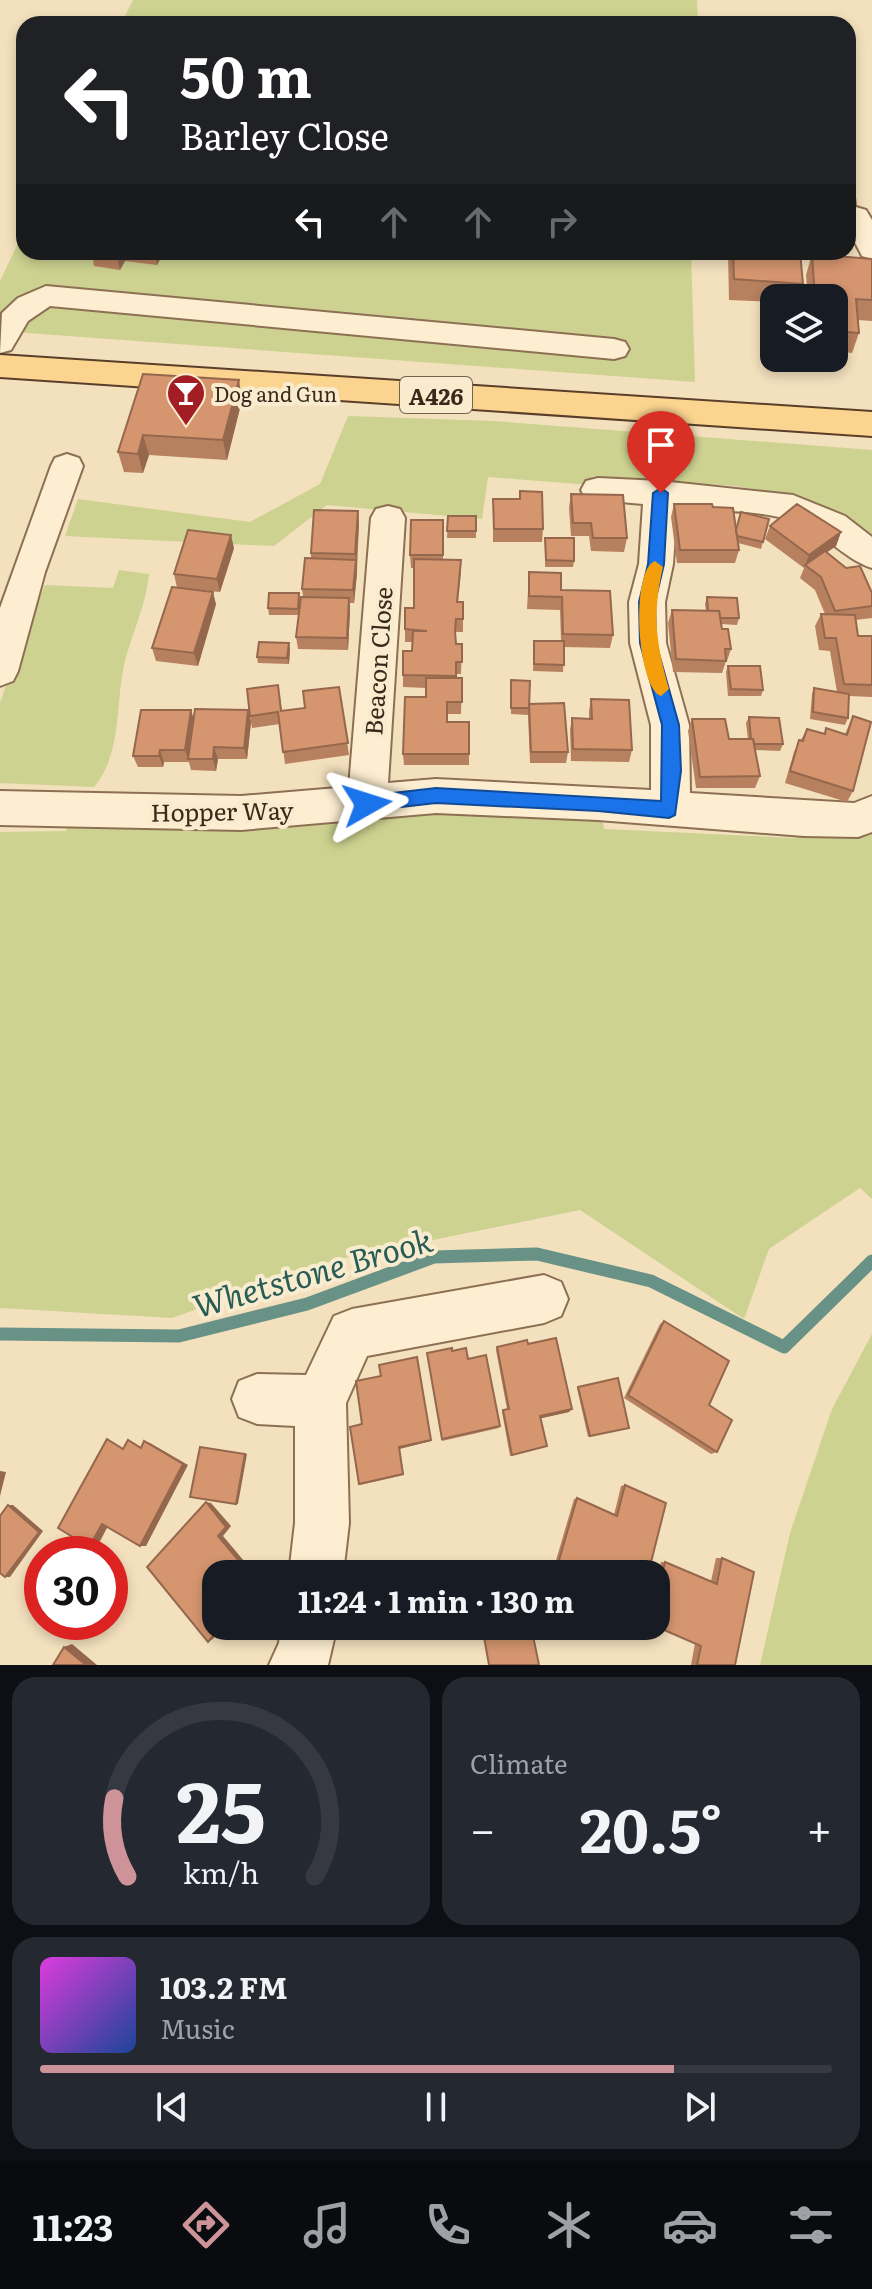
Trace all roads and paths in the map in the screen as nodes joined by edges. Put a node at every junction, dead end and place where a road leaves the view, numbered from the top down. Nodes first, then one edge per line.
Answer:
1 (856, 216) edge
2 (872, 250) edge
3 (0, 343) edge
4 (614, 349) dead end
5 (0, 366) edge
6 (872, 424) edge
7 (72, 481) dead end
8 (598, 490) dead end
9 (661, 493) junction
10 (388, 518) dead end
11 (872, 555) edge
12 (14, 569) edge
13 (0, 671) edge
14 (367, 804) junction
15 (0, 808) edge
16 (669, 810) junction
17 (872, 813) edge
18 (544, 1299) dead end
19 (257, 1399) dead end
20 (320, 1401) junction
21 (318, 1560) edge

1 - 2 street
3 - 4 street
5 - 6 main road, A426
7 - 12 street
8 - 9 street
9 - 11 street
9 - 16 street
10 - 14 street, Beacon Close
12 - 13 street
14 - 15 street, Hopper Way
14 - 16 street, Hopper Way
16 - 17 street, Hopper Way
18 - 20 street
19 - 20 street
20 - 21 street

